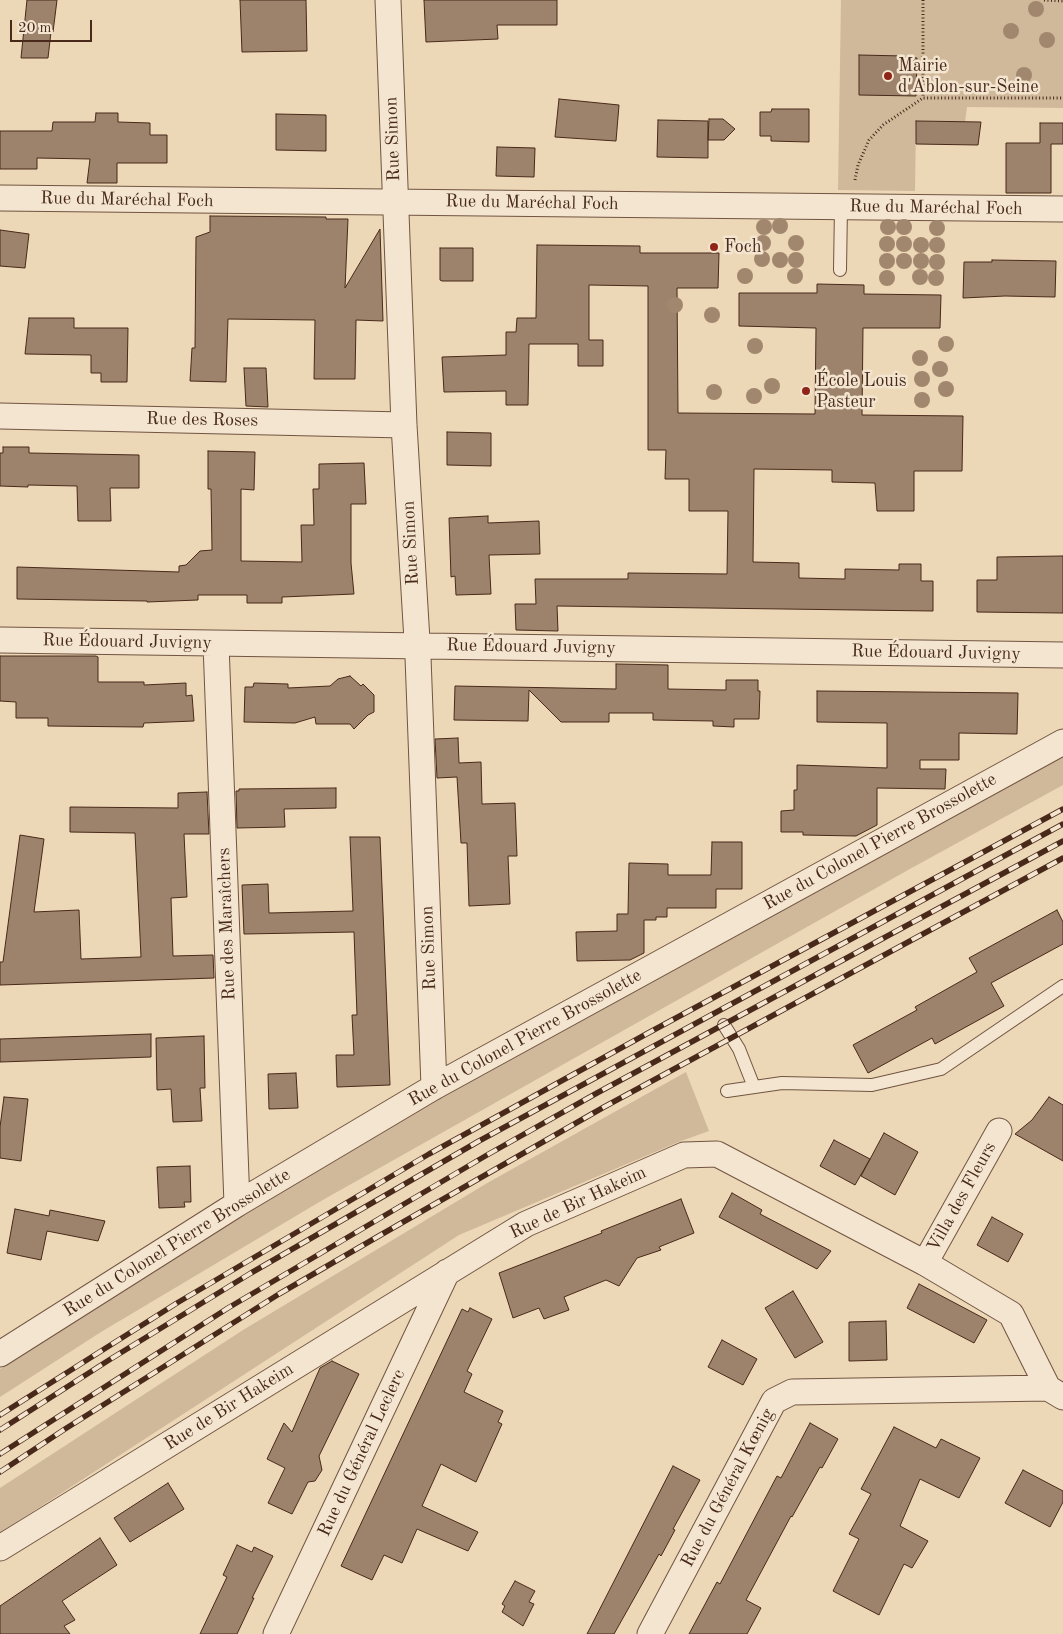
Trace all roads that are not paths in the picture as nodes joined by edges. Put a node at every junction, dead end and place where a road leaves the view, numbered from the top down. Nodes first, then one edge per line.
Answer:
1 (388, 0) edge
2 (0, 198) edge
3 (396, 202) junction
4 (845, 207) junction
5 (1063, 210) edge
6 (840, 270) dead end
7 (0, 416) edge
8 (404, 424) junction
9 (0, 640) edge
10 (216, 644) junction
11 (418, 646) junction
12 (1063, 655) edge
13 (1063, 742) edge
14 (1063, 986) edge
15 (724, 1025) dead end
16 (434, 1087) junction
17 (754, 1087) junction
18 (727, 1091) dead end
19 (999, 1131) dead end
20 (237, 1204) junction
21 (925, 1263) junction
22 (447, 1272) junction
23 (0, 1354) edge
24 (1055, 1393) edge
25 (0, 1548) edge
26 (276, 1634) edge
27 (650, 1634) edge

1 - 3 street, Rue Simon
2 - 3 street, Rue du Maréchal Foch
3 - 4 street, Rue du Maréchal Foch
3 - 8 street, Rue Simon
4 - 5 street, Rue du Maréchal Foch
4 - 6 lane
7 - 8 street, Rue des Roses
8 - 11 street, Rue Simon
9 - 10 street, Rue Édouard Juvigny
10 - 11 street, Rue Édouard Juvigny
10 - 20 street, Rue des Maraîchers
11 - 12 street, Rue Édouard Juvigny
11 - 16 street, Rue Simon
13 - 16 street, Rue du Colonel Pierre Brossolette
14 - 17 lane
15 - 17 lane
16 - 20 street, Rue du Colonel Pierre Brossolette
17 - 18 lane
19 - 21 street, Villa des Fleurs
20 - 23 street, Rue du Colonel Pierre Brossolette
21 - 22 street, Rue de Bir Hakeim
21 - 24 street, Rue de Bir Hakeim
22 - 25 street, Rue de Bir Hakeim
22 - 26 street, Rue du Général Leclerc
24 - 27 street, Rue du Général Kœnig

